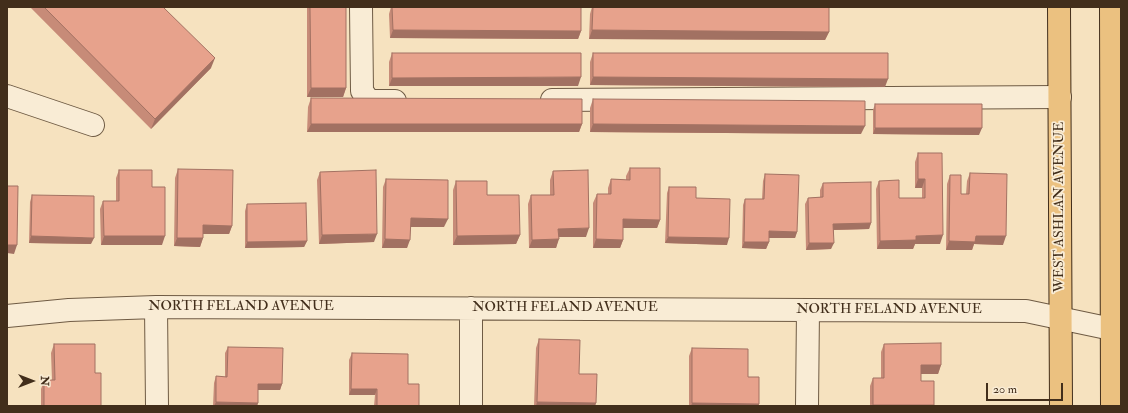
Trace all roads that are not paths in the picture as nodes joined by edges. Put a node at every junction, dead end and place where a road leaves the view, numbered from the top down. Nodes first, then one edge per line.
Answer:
1 (361, 7) edge
2 (1059, 7) edge
3 (1111, 7) edge
4 (7, 96) edge
5 (1060, 97) junction
6 (537, 100) edge
7 (417, 101) edge
8 (93, 125) dead end
9 (156, 307) junction
10 (471, 308) junction
11 (808, 310) junction
12 (7, 316) edge
13 (1060, 317) junction
14 (1116, 330) edge
15 (157, 406) edge
16 (471, 406) edge
17 (807, 406) edge
18 (1061, 406) edge
19 (1112, 406) edge

1 - 7 street
2 - 5 main road, WEST ASHLAN AVENUE
3 - 14 main road
4 - 8 street
5 - 6 street
5 - 13 main road, WEST ASHLAN AVENUE
9 - 10 street, NORTH FELAND AVENUE
9 - 12 street, NORTH FELAND AVENUE
9 - 15 street
10 - 11 street, NORTH FELAND AVENUE
10 - 16 street
11 - 13 street, NORTH FELAND AVENUE
11 - 17 street
13 - 14 street, NORTH FELAND AVENUE
13 - 18 main road, WEST ASHLAN AVENUE
14 - 19 main road

